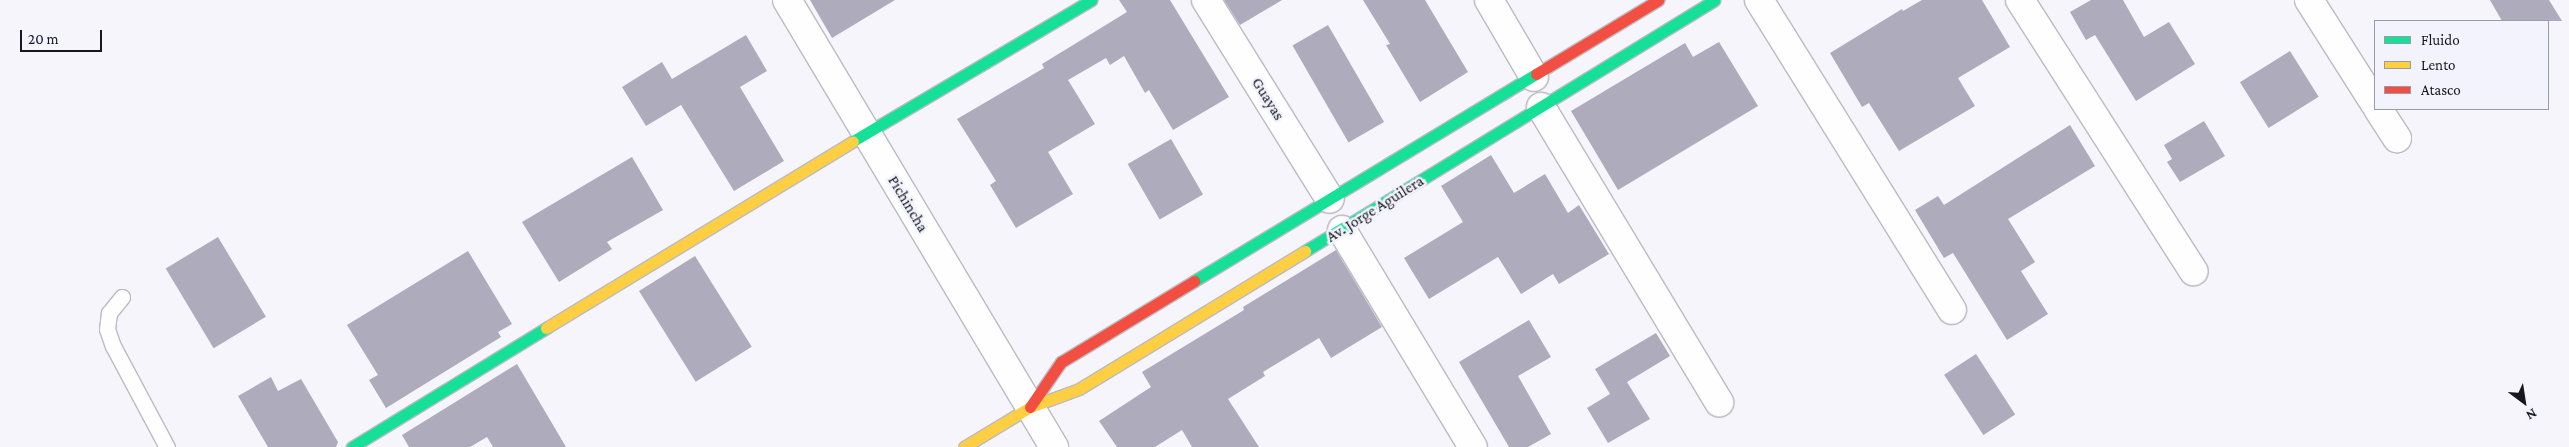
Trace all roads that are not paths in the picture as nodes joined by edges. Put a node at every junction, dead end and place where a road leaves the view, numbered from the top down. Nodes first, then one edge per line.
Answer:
1 (787, 0) edge
2 (1091, 0) edge
3 (1206, 0) edge
4 (1489, 0) edge
5 (1658, 0) edge
6 (1714, 0) edge
7 (1759, 0) edge
8 (2020, 0) edge
9 (2309, 0) edge
10 (1534, 77) junction
11 (2374, 102) edge
12 (1541, 107) junction
13 (2379, 110) edge
14 (866, 133) junction
15 (2397, 138) dead end
16 (1330, 199) junction
17 (1342, 230) junction
18 (2193, 271) dead end
19 (122, 297) dead end
20 (1952, 310) dead end
21 (1719, 402) dead end
22 (1030, 407) junction
23 (167, 447) edge
24 (352, 447) edge
25 (964, 447) edge
26 (1054, 447) edge
27 (1473, 447) edge

1 - 14 street, Pichincha
2 - 14 street
3 - 16 street, Guayas
4 - 10 street
5 - 10 street, Av. Jorge Aguilera
6 - 12 street, Av. Jorge Aguilera
7 - 20 street
8 - 18 street
9 - 11 street
10 - 16 street, Av. Jorge Aguilera
12 - 17 street, Av. Jorge Aguilera
12 - 21 street
13 - 15 street
14 - 22 street, Pichincha
14 - 24 street
16 - 22 street, Av. Jorge Aguilera
17 - 22 street, Av. Jorge Aguilera
17 - 27 street
19 - 23 lane
22 - 25 street, Av. Jorge Aguilera
22 - 26 street, Pichincha

